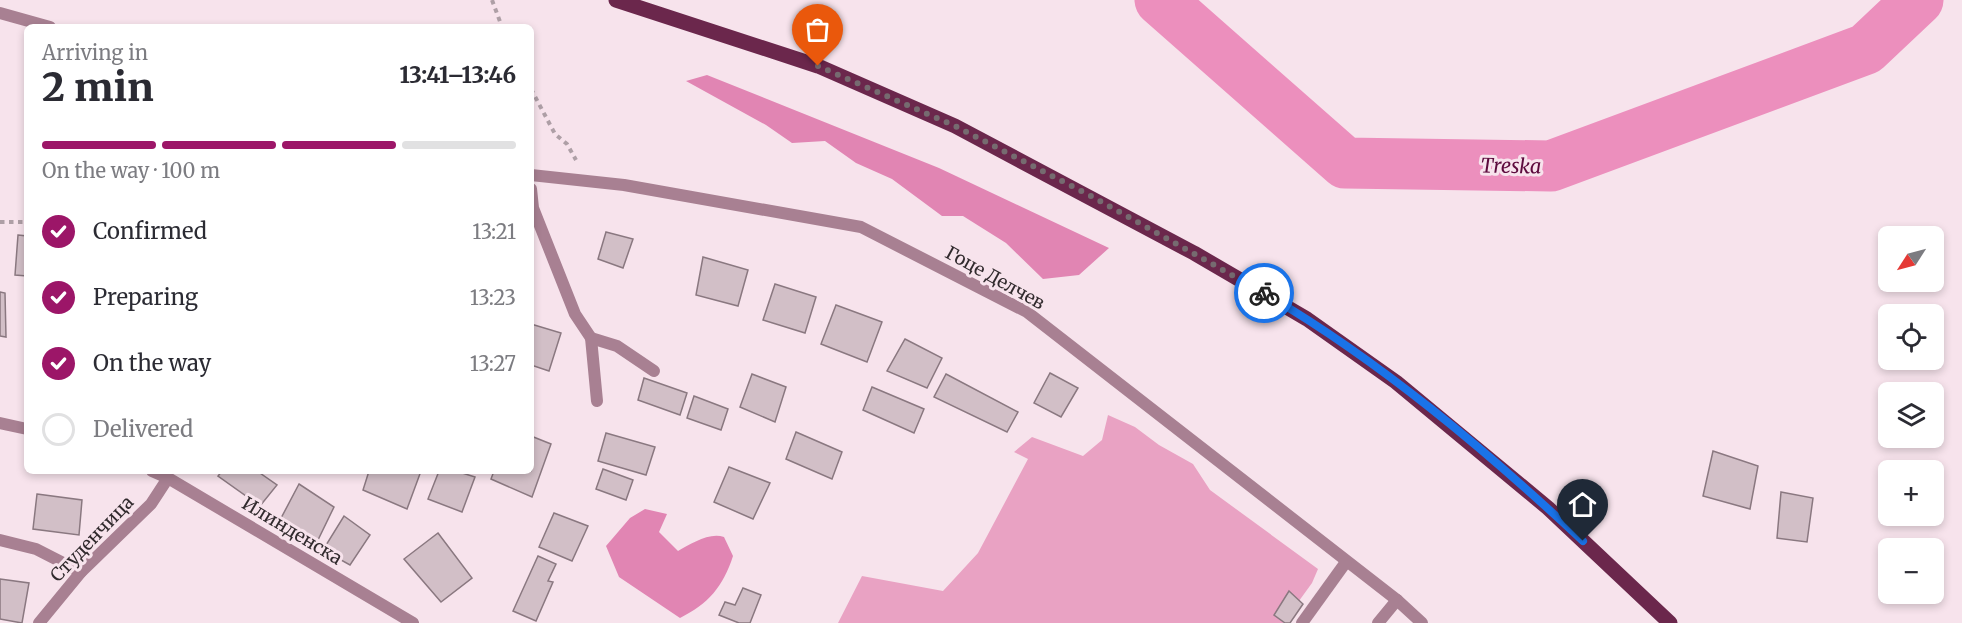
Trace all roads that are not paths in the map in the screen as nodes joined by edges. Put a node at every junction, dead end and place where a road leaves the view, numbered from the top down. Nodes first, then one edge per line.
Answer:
1 (616, 0) edge
2 (0, 13) edge
3 (39, 24) edge
4 (534, 175) edge
5 (534, 211) edge
6 (591, 338) junction
7 (654, 371) dead end
8 (597, 401) dead end
9 (0, 423) edge
10 (24, 428) edge
11 (159, 474) edge
12 (168, 478) junction
13 (0, 540) edge
14 (1346, 562) junction
15 (81, 572) junction
16 (1397, 600) junction
17 (39, 623) edge
18 (413, 623) edge
19 (1302, 623) edge
20 (1378, 623) edge
21 (1422, 623) edge
22 (1670, 623) edge

1 - 22 main road
2 - 3 street
4 - 14 street, Гоце Делчев
5 - 6 street
6 - 7 street
6 - 8 street
9 - 10 street
11 - 12 street, Илинденска
12 - 15 street, Студенчица
12 - 18 street, Илинденска
13 - 15 street
14 - 16 street, Гоце Делчев
14 - 19 street
15 - 17 street, Студенчица
16 - 20 street
16 - 21 street, Гоце Делчев

